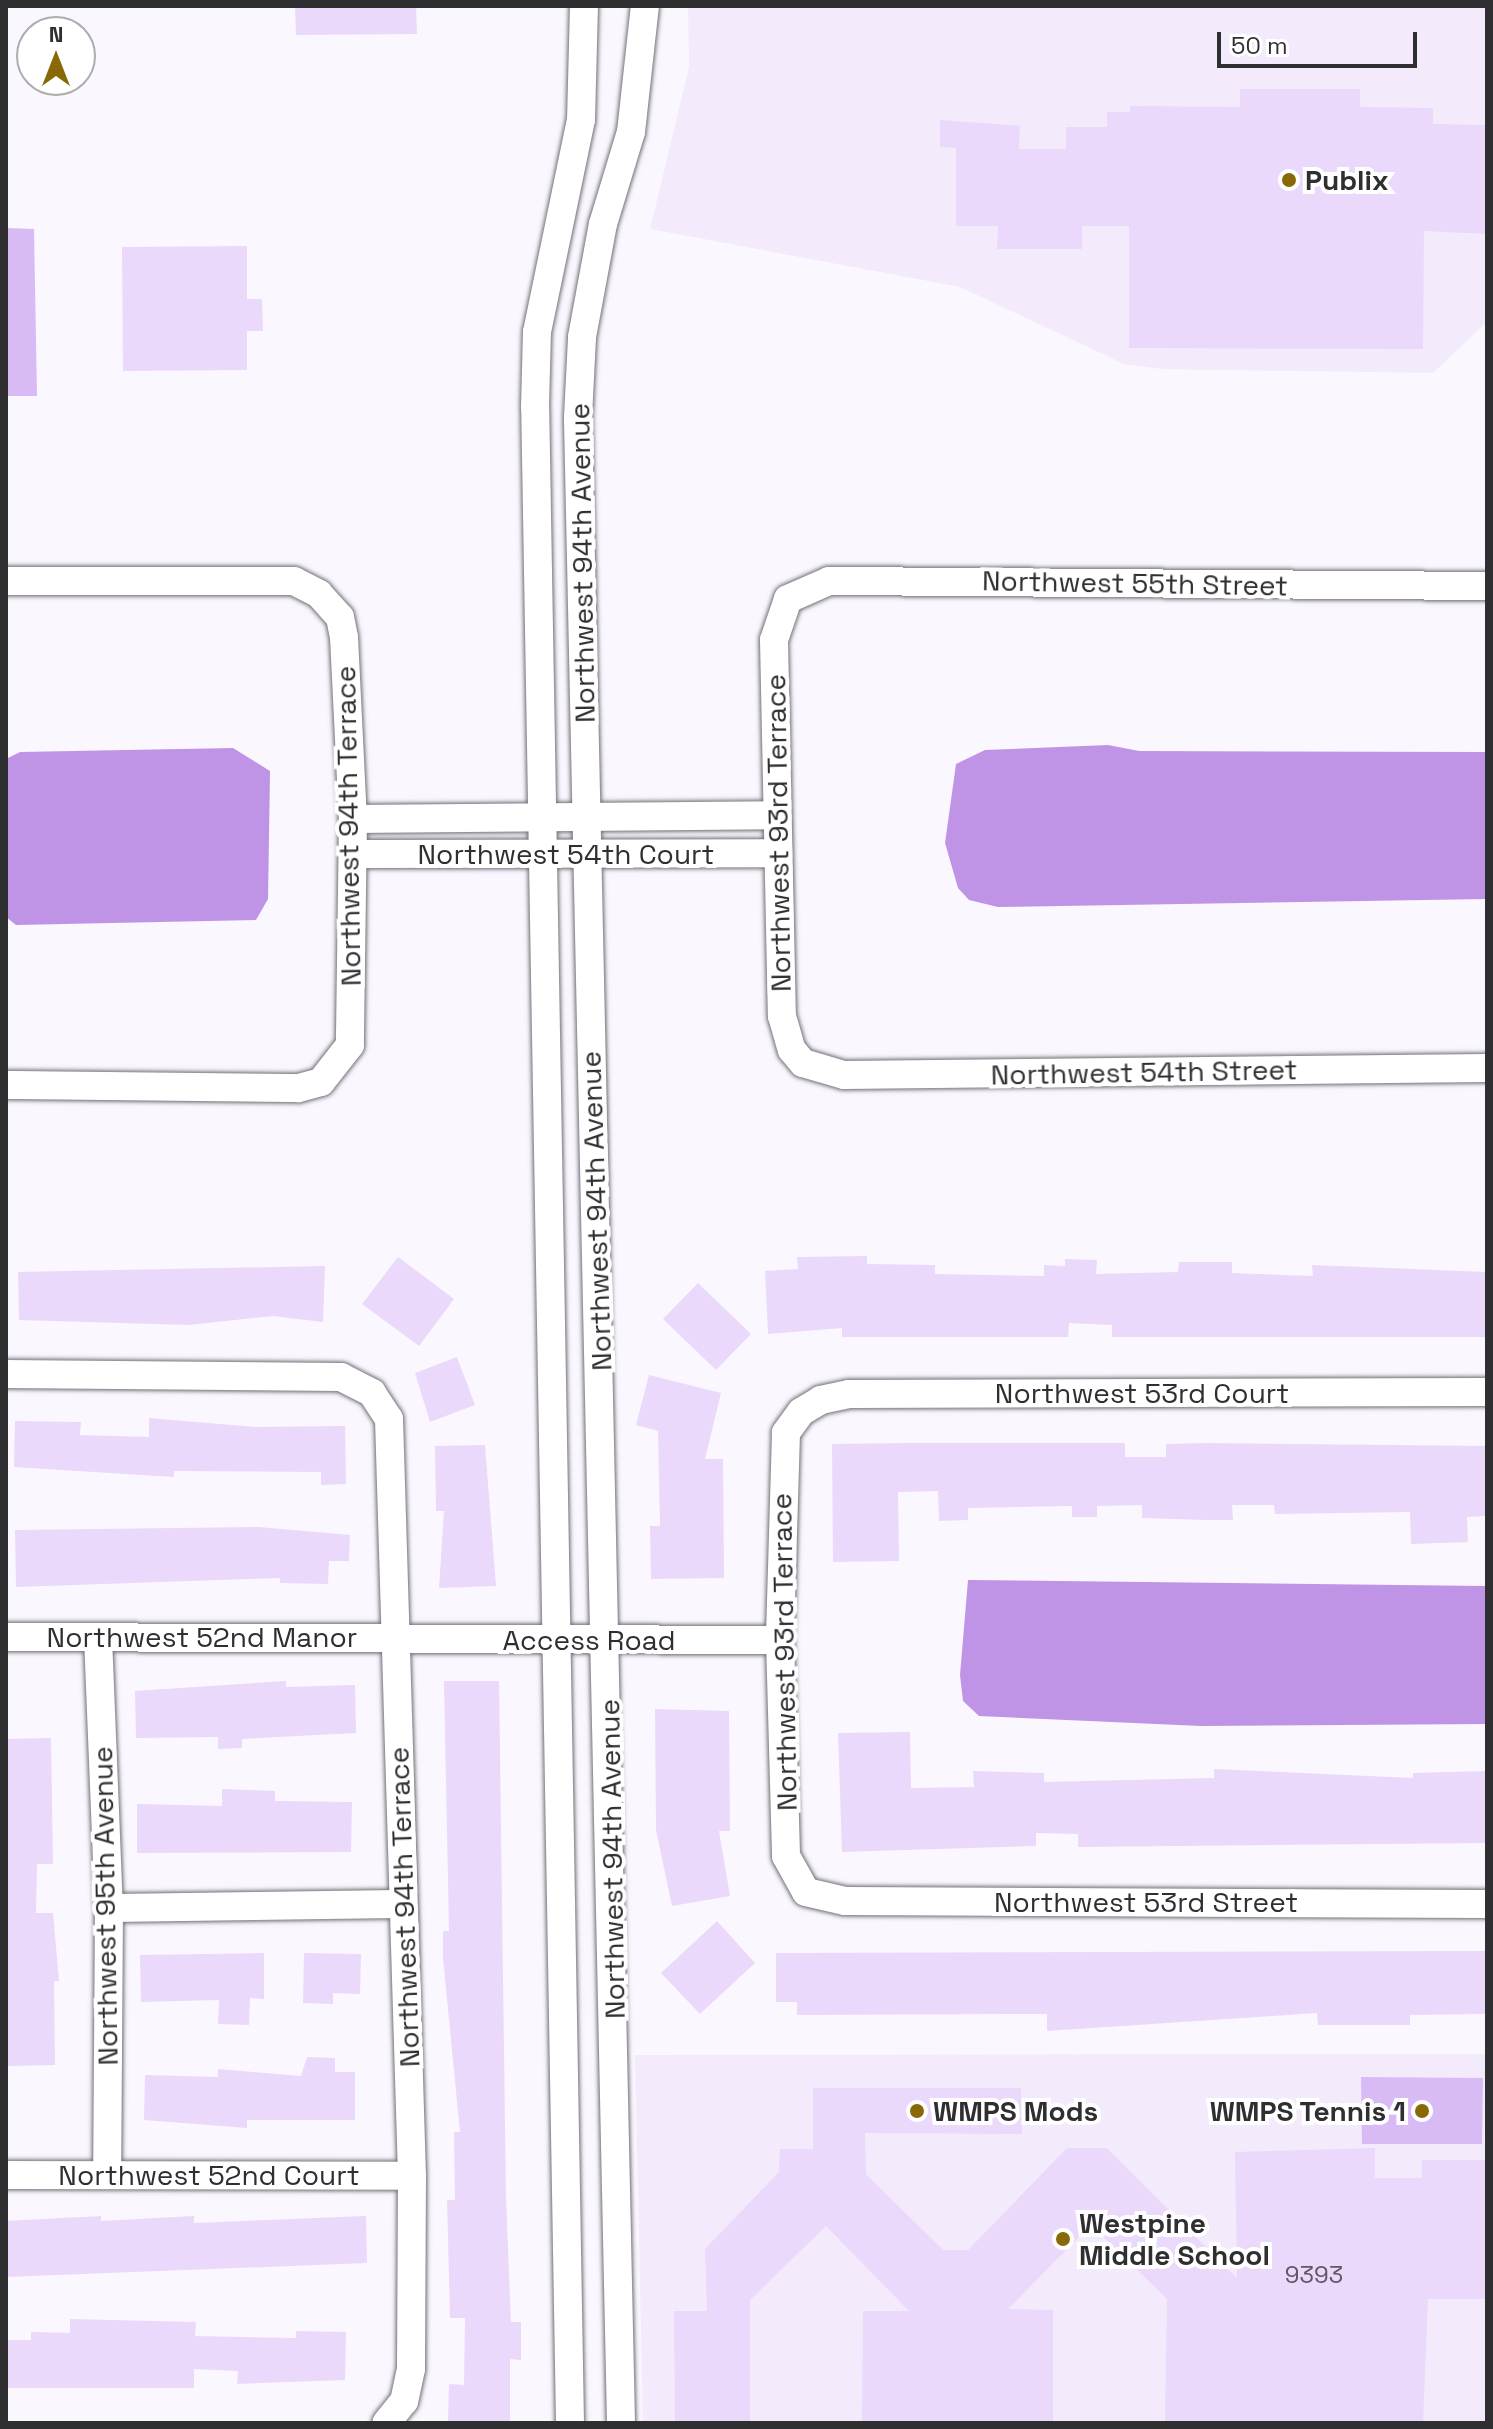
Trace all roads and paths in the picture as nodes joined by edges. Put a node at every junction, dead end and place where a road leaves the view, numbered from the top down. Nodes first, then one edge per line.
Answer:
1 (584, 6) edge
2 (645, 6) edge
3 (6, 581) edge
4 (1487, 586) edge
5 (788, 599) joint
6 (776, 815) junction
7 (353, 819) junction
8 (586, 819) junction
9 (543, 820) junction
10 (778, 853) junction
11 (353, 854) junction
12 (543, 856) junction
13 (587, 856) junction
14 (803, 1063) joint
15 (1487, 1068) edge
16 (6, 1085) edge
17 (6, 1374) edge
18 (1487, 1392) edge
19 (801, 1412) joint
20 (6, 1637) edge
21 (98, 1637) junction
22 (398, 1637) junction
23 (609, 1640) junction
24 (780, 1640) junction
25 (558, 1641) junction
26 (806, 1892) joint
27 (401, 1904) junction
28 (1487, 1904) edge
29 (109, 1908) junction
30 (6, 2175) edge
31 (107, 2175) junction
32 (412, 2176) junction
33 (388, 2422) edge
34 (570, 2423) edge
35 (621, 2423) edge

1 - 9 street, Northwest 94th Avenue
2 - 8 street, Northwest 94th Avenue
3 - 7 street, Northwest 94th Terrace
4 - 5 street, Northwest 55th Street
5 - 6 street, Northwest 93rd Terrace
6 - 8 street, Northwest 54th Court
6 - 10 street, Northwest 93rd Terrace
7 - 9 street, Northwest 54th Court
7 - 11 street, Northwest 94th Terrace
8 - 9 street, Northwest 54th Court
8 - 13 street, Northwest 94th Avenue
9 - 12 street, Northwest 94th Avenue
10 - 13 street, Northwest 54th Court
10 - 14 street, Northwest 93rd Terrace
11 - 12 street, Northwest 54th Court
11 - 16 street, Northwest 94th Terrace
12 - 13 street, Northwest 54th Court
12 - 25 street, Northwest 94th Avenue
13 - 23 street, Northwest 94th Avenue
14 - 15 street, Northwest 54th Street
17 - 22 street, Northwest 94th Terrace
18 - 19 street, Northwest 53rd Court
19 - 24 street, Northwest 93rd Terrace
20 - 21 street, Northwest 52nd Manor
21 - 22 street, Northwest 52nd Manor
21 - 29 street, Northwest 95th Avenue
22 - 25 street, Access Road
22 - 27 street, Northwest 94th Terrace
23 - 24 street, Access Road
23 - 25 street, Access Road
23 - 35 street, Northwest 94th Avenue
24 - 26 street, Northwest 93rd Terrace
25 - 34 street, Northwest 94th Avenue
26 - 28 street, Northwest 53rd Street
27 - 29 street
27 - 32 street, Northwest 94th Terrace
29 - 31 street, Northwest 95th Avenue
30 - 31 street, Northwest 52nd Court
31 - 32 street, Northwest 52nd Court
32 - 33 street, Northwest 94th Terrace

